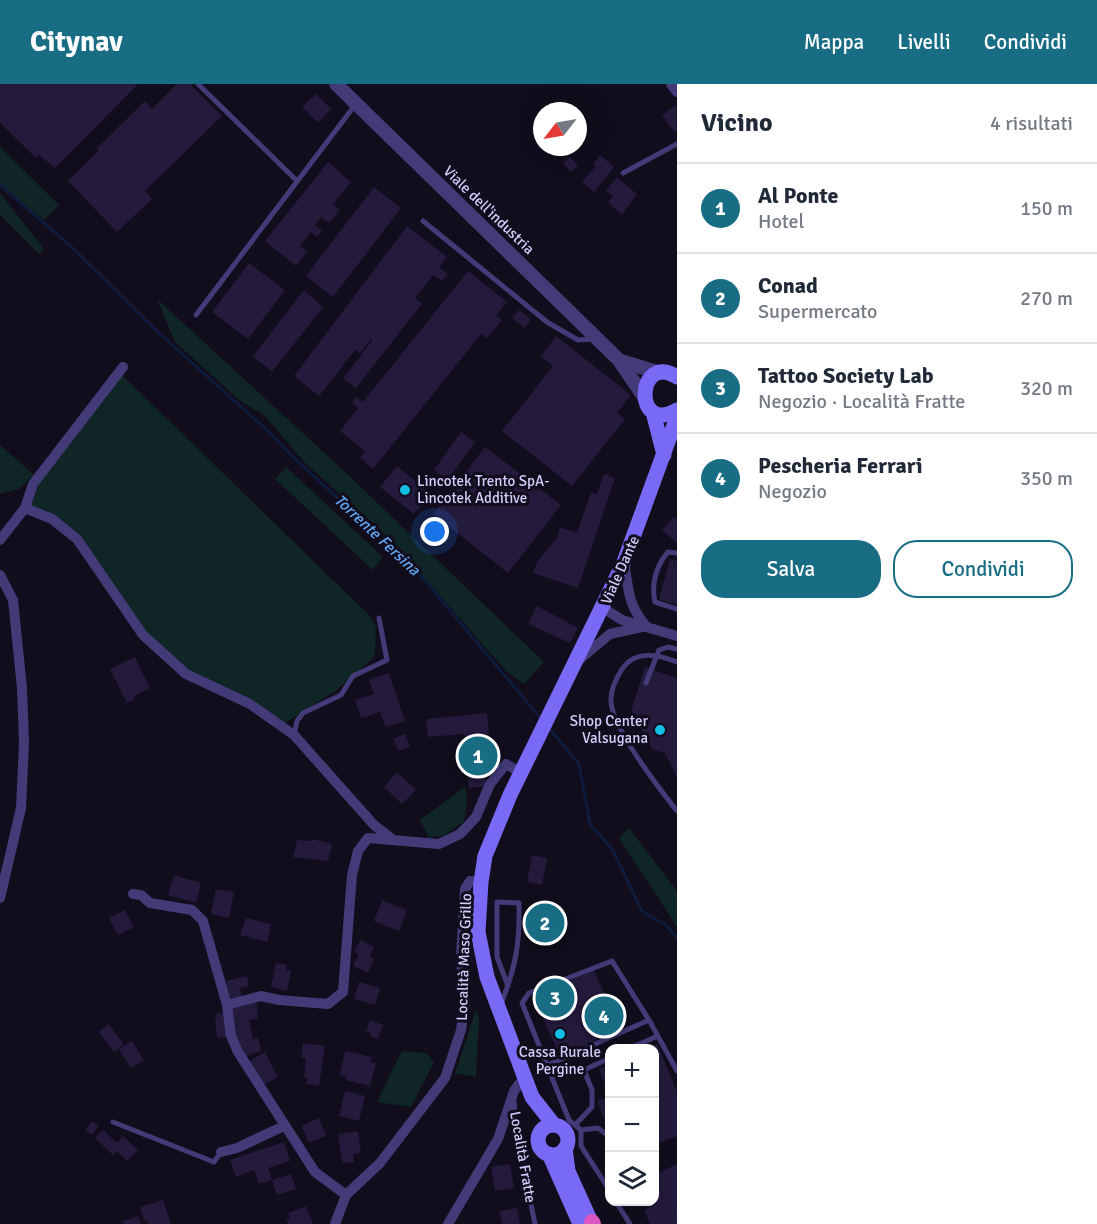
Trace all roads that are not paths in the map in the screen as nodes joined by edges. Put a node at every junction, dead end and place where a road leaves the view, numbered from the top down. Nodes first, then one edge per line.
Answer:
1 (198, 84) edge
2 (336, 84) edge
3 (671, 84) edge
4 (677, 92) edge
5 (356, 103) junction
6 (677, 144) edge
7 (622, 173) dead end
8 (297, 181) junction
9 (423, 221) dead end
10 (196, 315) dead end
11 (597, 338) junction
12 (619, 360) junction
13 (123, 367) dead end
14 (670, 372) edge
15 (644, 397) junction
16 (653, 411) junction
17 (677, 411) edge
18 (677, 417) edge
19 (663, 455) junction
20 (25, 508) junction
21 (0, 540) edge
22 (677, 553) edge
23 (624, 562) junction
24 (0, 575) edge
25 (603, 608) junction
26 (677, 609) edge
27 (379, 618) dead end
28 (646, 626) junction
29 (677, 636) edge
30 (677, 649) edge
31 (677, 662) edge
32 (573, 665) junction
33 (565, 680) joint
34 (646, 683) dead end
35 (294, 735) junction
36 (522, 768) junction
37 (677, 811) edge
38 (392, 840) junction
39 (481, 882) junction
40 (133, 894) dead end
41 (0, 898) edge
42 (508, 986) junction
43 (227, 1005) junction
44 (499, 1008) junction
45 (649, 1020) junction
46 (658, 1036) junction
47 (639, 1044) edge
48 (605, 1060) edge
49 (548, 1065) junction
50 (677, 1071) edge
51 (527, 1081) junction
52 (514, 1091) junction
53 (532, 1097) junction
54 (113, 1122) dead end
55 (565, 1124) junction
56 (284, 1126) junction
57 (580, 1130) junction
58 (605, 1134) edge
59 (539, 1137) junction
60 (571, 1146) junction
61 (220, 1152) joint
62 (549, 1154) junction
63 (605, 1186) edge
64 (346, 1196) junction
65 (619, 1206) edge
66 (335, 1224) edge
67 (448, 1224) edge
68 (535, 1224) edge
69 (589, 1224) edge
70 (630, 1224) edge

1 - 8 lane
2 - 5 street, Viale dell'industria
3 - 4 street
5 - 8 lane
5 - 11 street, Viale dell'industria
6 - 7 lane
8 - 10 lane
9 - 11 lane
11 - 12 street, Viale dell'industria
12 - 14 street, Viale dell'industria
12 - 15 street, Viale dell'industria
13 - 20 street
14 - 15 main road
15 - 16 main road
16 - 17 main road
16 - 19 main road
18 - 19 main road, Viale Dante
19 - 23 main road, Viale Dante
20 - 21 street
20 - 35 street
22 - 26 lane
23 - 25 main road, Viale Dante
23 - 28 street
24 - 41 street
25 - 28 street
25 - 32 main road, Viale Dante
27 - 35 lane
28 - 29 street
28 - 32 street
30 - 34 lane
31 - 37 lane
32 - 33 main road, Viale Dante
33 - 36 main road, Località Maso Grillo
35 - 38 street
36 - 38 street
36 - 39 main road, Località Maso Grillo
38 - 43 street
39 - 44 main road, Località Fratte
39 - 64 street, Località Maso Grillo
40 - 43 street
42 - 42 lane
42 - 44 lane
43 - 56 street
44 - 51 main road, Località Fratte
45 - 46 lane, Località Fratte
45 - 49 lane
45 - 49 lane, Località Fratte
46 - 47 lane
46 - 50 lane, Località Fratte
48 - 55 lane
49 - 55 lane, Località Fratte
51 - 52 street, Località Fratte
51 - 53 main road, Località Fratte
52 - 67 street, Località Fratte
52 - 68 lane, Località Fratte
53 - 55 main road, Località Fratte
53 - 59 main road, Località Fratte
54 - 61 lane
55 - 57 lane, Località Fratte
55 - 59 main road, Località Fratte
55 - 60 main road, Località Fratte
56 - 61 street
56 - 64 street
57 - 58 lane
57 - 60 lane, Località Fratte
59 - 62 main road, Località Fratte
60 - 62 main road, Località Fratte
60 - 63 lane, Località Fratte
60 - 69 main road, Località Fratte
62 - 69 main road, Località Fratte
64 - 66 street, Località Maso Grillo
65 - 70 lane

